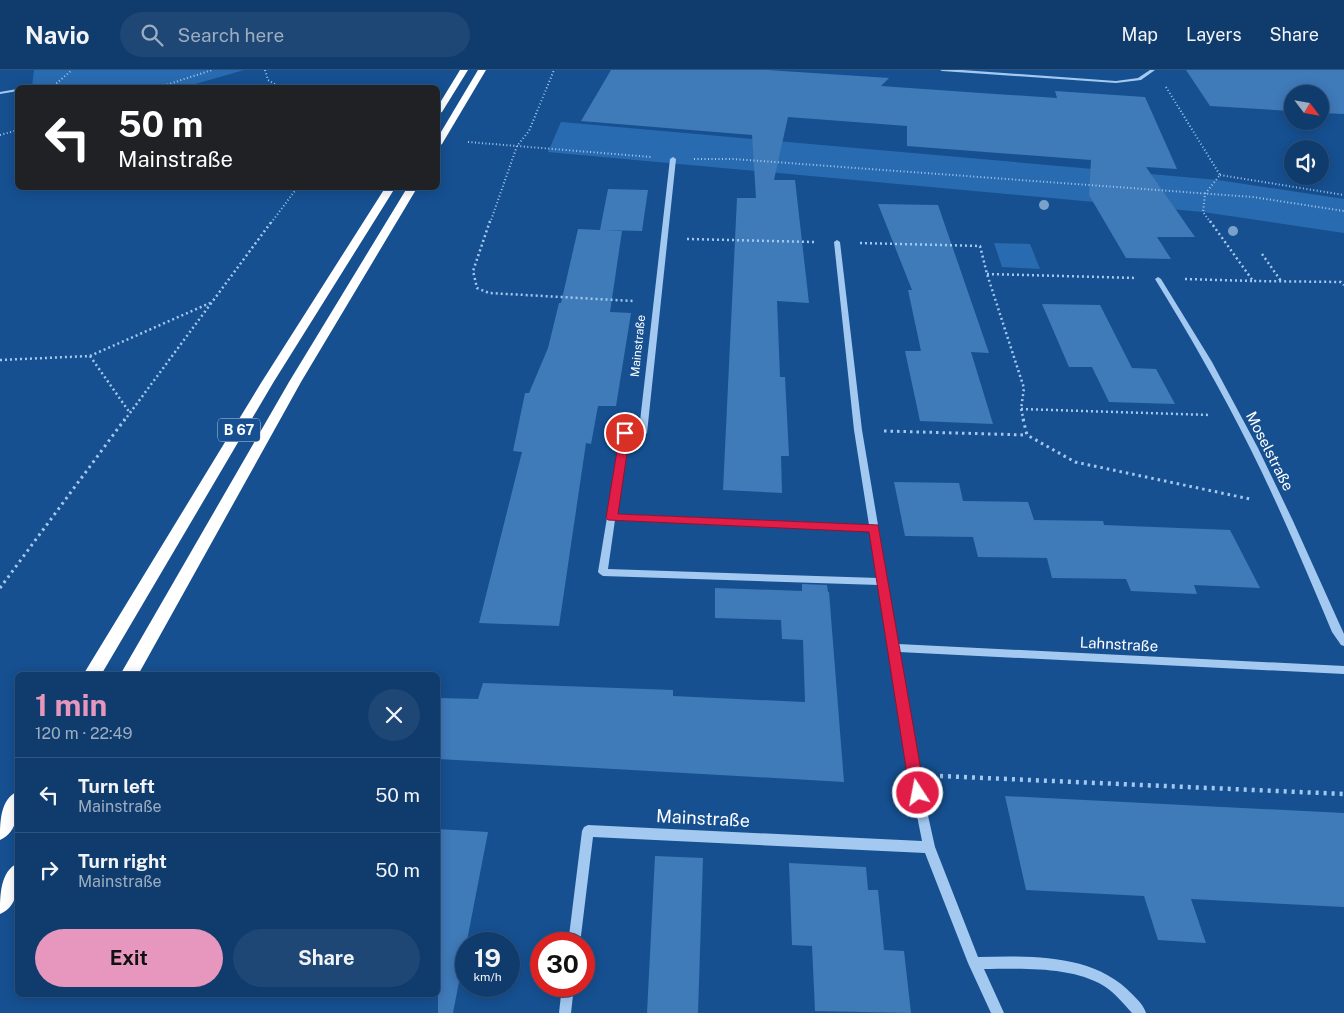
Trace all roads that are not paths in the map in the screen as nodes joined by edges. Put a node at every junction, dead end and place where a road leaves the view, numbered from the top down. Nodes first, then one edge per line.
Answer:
1 (464, 70) edge
2 (482, 70) edge
3 (942, 70) edge
4 (1153, 71) edge
5 (15, 90) edge
6 (0, 93) edge
7 (440, 109) edge
8 (440, 141) edge
9 (672, 159) road end
10 (389, 190) edge
11 (411, 190) edge
12 (837, 242) road end
13 (1158, 279) road end
14 (612, 518) junction
15 (874, 528) junction
16 (883, 582) junction
17 (1340, 632) edge
18 (1344, 642) edge
19 (894, 648) junction
20 (1344, 670) edge
21 (94, 672) edge
22 (131, 672) edge
23 (15, 805) edge
24 (0, 830) edge
25 (929, 847) junction
26 (15, 878) edge
27 (0, 904) edge
28 (576, 932) edge
29 (974, 964) junction
30 (567, 997) edge
31 (565, 1013) edge
32 (998, 1013) edge
33 (1140, 1013) edge

1 - 7 highway
2 - 8 highway
3 - 4 street
5 - 6 street
9 - 14 street, Mainstraße
10 - 21 highway, B 67
11 - 22 highway, B 67
12 - 15 street
13 - 17 street, Moselstraße
14 - 15 street
14 - 16 street, Mainstraße
15 - 16 street
16 - 19 street
17 - 18 street, Moselstraße
19 - 20 street, Lahnstraße
19 - 25 street
23 - 24 highway
25 - 28 street, Mainstraße
25 - 29 street
26 - 27 highway
29 - 32 street
29 - 33 lane
30 - 31 street

